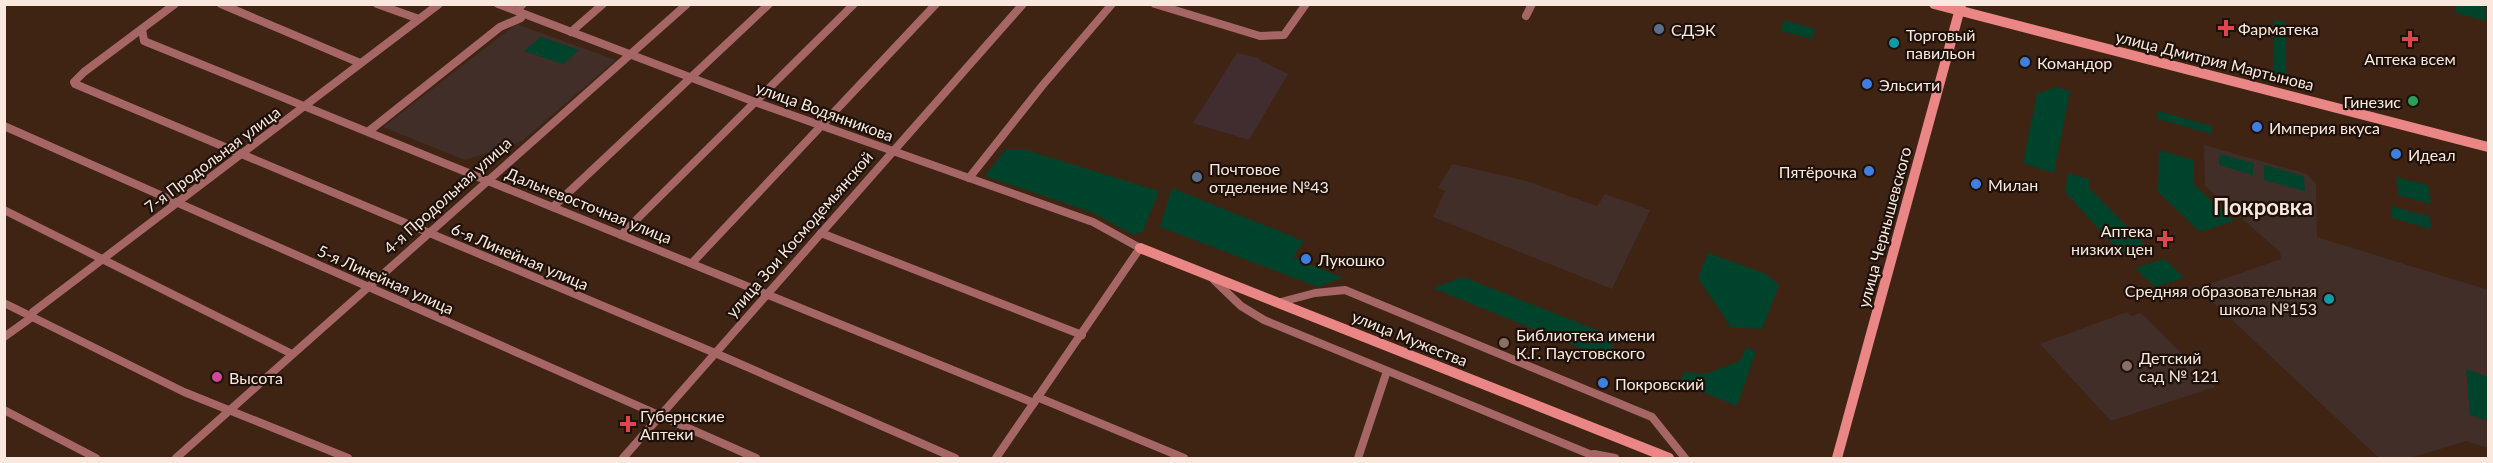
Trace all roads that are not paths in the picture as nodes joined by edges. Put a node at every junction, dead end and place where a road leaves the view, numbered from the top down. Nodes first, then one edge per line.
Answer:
1 (175, 4) edge
2 (221, 4) edge
3 (377, 4) edge
4 (439, 4) edge
5 (498, 4) edge
6 (523, 4) edge
7 (603, 4) edge
8 (687, 4) edge
9 (769, 4) edge
10 (854, 4) edge
11 (936, 4) edge
12 (1023, 4) edge
13 (1112, 4) edge
14 (1155, 4) edge
15 (1306, 4) edge
16 (1532, 4) edge
17 (1934, 4) edge
18 (1960, 8) edge
19 (521, 12) junction
20 (1526, 16) dead end
21 (419, 20) junction
22 (142, 29) junction
23 (571, 32) junction
24 (629, 55) junction
25 (360, 63) junction
26 (691, 78) junction
27 (755, 102) junction
28 (303, 107) junction
29 (821, 125) junction
30 (4, 126) edge
31 (369, 131) junction
32 (2488, 147) edge
33 (892, 151) junction
34 (243, 153) junction
35 (969, 178) junction
36 (488, 181) junction
37 (178, 202) junction
38 (553, 207) junction
39 (4, 210) edge
40 (430, 232) junction
41 (821, 233) junction
42 (621, 235) junction
43 (1140, 248) junction
44 (104, 258) junction
45 (692, 263) junction
46 (1213, 279) junction
47 (367, 288) junction
48 (766, 296) junction
49 (4, 303) edge
50 (1277, 303) junction
51 (32, 317) junction
52 (1082, 335) junction
53 (4, 337) edge
54 (715, 353) junction
55 (292, 354) junction
56 (1387, 371) junction
57 (1035, 400) junction
58 (4, 410) edge
59 (228, 411) junction
60 (660, 416) junction
61 (1587, 453) junction
62 (96, 459) edge
63 (176, 459) edge
64 (348, 459) edge
65 (623, 459) edge
66 (756, 459) edge
67 (955, 459) edge
68 (996, 459) edge
69 (1184, 459) edge
70 (1358, 459) edge
71 (1599, 459) edge
72 (1615, 459) edge
73 (1669, 459) edge
74 (1685, 459) edge
75 (1837, 459) edge

1 - 22 street
2 - 25 street
3 - 21 street
4 - 21 street, 7-я Продольная улица
5 - 19 street, улица Водянникова
6 - 19 street
7 - 23 street
8 - 24 street, 4-я Продольная улица
9 - 26 street
10 - 27 street
11 - 29 street
12 - 33 street, улица Зои Космодемьянской
13 - 35 street
14 - 15 street
16 - 20 street
17 - 18 street, улица Дмитрия Мартынова
18 - 32 street, улица Дмитрия Мартынова
18 - 75 street, улица Чернышевского
19 - 23 street, улица Водянникова
19 - 31 street
21 - 25 street, 7-я Продольная улица
22 - 28 street, Дальневосточная улица
22 - 34 street, 6-я Линейная улица
23 - 24 street, улица Водянникова
24 - 26 street, улица Водянникова
24 - 36 street, 4-я Продольная улица
25 - 28 street, 7-я Продольная улица
26 - 27 street, улица Водянникова
26 - 38 street
27 - 29 street, улица Водянникова
27 - 42 street
28 - 31 street, Дальневосточная улица
28 - 34 street, 7-я Продольная улица
29 - 33 street, улица Водянникова
29 - 45 street
30 - 37 street, 5-я Линейная улица
31 - 36 street, Дальневосточная улица
33 - 35 street, улица Водянникова
33 - 41 street, улица Зои Космодемьянской
34 - 37 street, 7-я Продольная улица
34 - 40 street, 6-я Линейная улица
35 - 43 street, улица Водянникова
36 - 38 street, Дальневосточная улица
36 - 40 street, 4-я Продольная улица
37 - 44 street, 7-я Продольная улица
37 - 47 street, 5-я Линейная улица
38 - 42 street, Дальневосточная улица
39 - 44 street
40 - 47 street, 4-я Продольная улица
40 - 54 street, 6-я Линейная улица
41 - 48 street, улица Зои Космодемьянской
41 - 52 street
42 - 45 street, Дальневосточная улица
43 - 46 street, улица Мужества
43 - 52 street
44 - 51 street, 7-я Продольная улица
44 - 55 street
45 - 48 street, Дальневосточная улица
46 - 50 street, улица Мужества
46 - 56 street
47 - 55 street, 4-я Продольная улица
47 - 60 street, 5-я Линейная улица
48 - 54 street, улица Зои Космодемьянской
48 - 57 street, Дальневосточная улица
49 - 51 street
50 - 73 street, улица Мужества
50 - 74 street
51 - 53 street, 7-я Продольная улица
51 - 59 street
52 - 57 street
54 - 60 street, улица Зои Космодемьянской
54 - 67 street, 6-я Линейная улица
55 - 59 street, 4-я Продольная улица
56 - 61 street
56 - 70 street
57 - 68 street
57 - 69 street, Дальневосточная улица
58 - 62 street
59 - 63 street, 4-я Продольная улица
59 - 64 street
60 - 65 street, улица Зои Космодемьянской
60 - 66 street, 5-я Линейная улица
61 - 71 street
61 - 72 street

